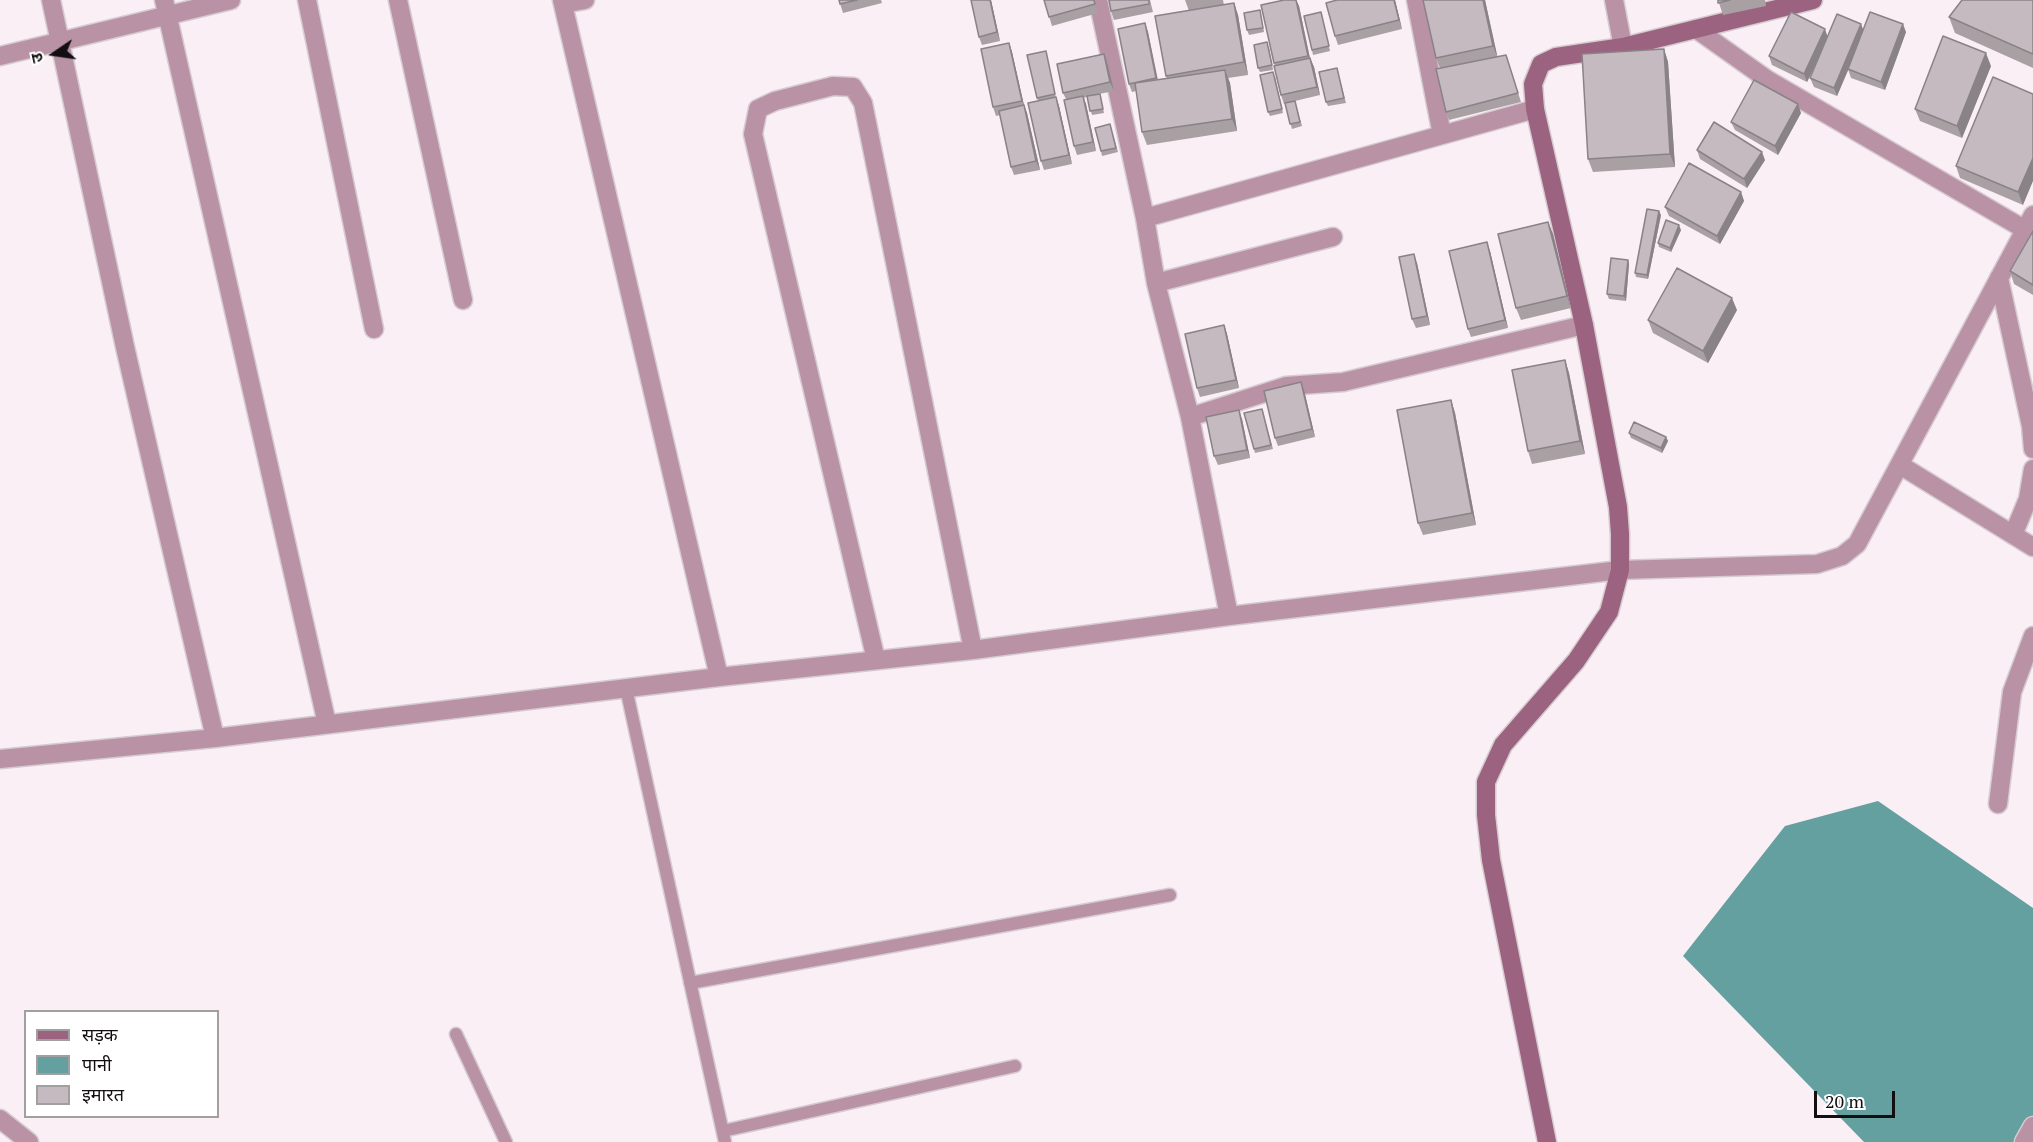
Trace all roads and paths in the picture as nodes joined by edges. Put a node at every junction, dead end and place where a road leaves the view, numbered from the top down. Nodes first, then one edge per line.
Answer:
1 (51, 0) edge
2 (231, 0) edge
3 (307, 0) edge
4 (398, 0) edge
5 (585, 0) edge
6 (1098, 0) edge
7 (1416, 0) edge
8 (1614, 0) edge
9 (1813, 0) edge
10 (563, 2) edge
11 (166, 7) edge
12 (1696, 29) junction
13 (60, 40) junction
14 (1623, 47) junction
15 (0, 56) edge
16 (1535, 110) junction
17 (1442, 135) junction
18 (1145, 218) junction
19 (2031, 219) edge
20 (1333, 237) dead end
21 (1999, 278) junction
22 (1156, 283) junction
23 (463, 300) dead end
24 (1584, 325) junction
25 (374, 329) dead end
26 (1190, 417) junction
27 (2033, 449) edge
28 (1900, 465) junction
29 (2033, 469) edge
30 (2013, 535) junction
31 (2033, 547) edge
32 (1620, 570) junction
33 (1229, 616) junction
34 (2033, 636) edge
35 (973, 650) junction
36 (876, 660) junction
37 (719, 677) junction
38 (626, 688) junction
39 (327, 724) junction
40 (215, 738) junction
41 (0, 759) edge
42 (1998, 804) dead end
43 (1170, 895) dead end
44 (690, 983) junction
45 (456, 1034) dead end
46 (1014, 1066) dead end
47 (0, 1119) edge
48 (2033, 1126) edge
49 (724, 1136) edge
50 (29, 1142) edge
51 (506, 1142) edge
52 (1547, 1142) edge
53 (2024, 1142) edge

1 - 13 street
2 - 11 street
3 - 25 street
4 - 23 street
5 - 10 street
6 - 18 street
7 - 17 street
8 - 14 street
9 - 12 street
10 - 37 street
11 - 13 street
11 - 39 street
12 - 14 street
12 - 19 street
13 - 15 street
13 - 40 street
14 - 16 street
16 - 17 street
16 - 24 street
17 - 18 street
18 - 22 street
19 - 21 street
20 - 22 street
21 - 27 street
21 - 28 street
22 - 26 street
24 - 26 street
24 - 32 street
26 - 33 street
28 - 30 street
28 - 32 street
29 - 30 street
30 - 31 street
32 - 33 street
32 - 52 street
33 - 35 street
34 - 42 street
35 - 36 street
35 - 36 street
36 - 37 street
37 - 38 street
38 - 39 street
38 - 44 lane
39 - 40 street
40 - 41 street
43 - 44 lane
44 - 49 lane
45 - 51 lane
46 - 49 lane
47 - 50 street
48 - 53 street

